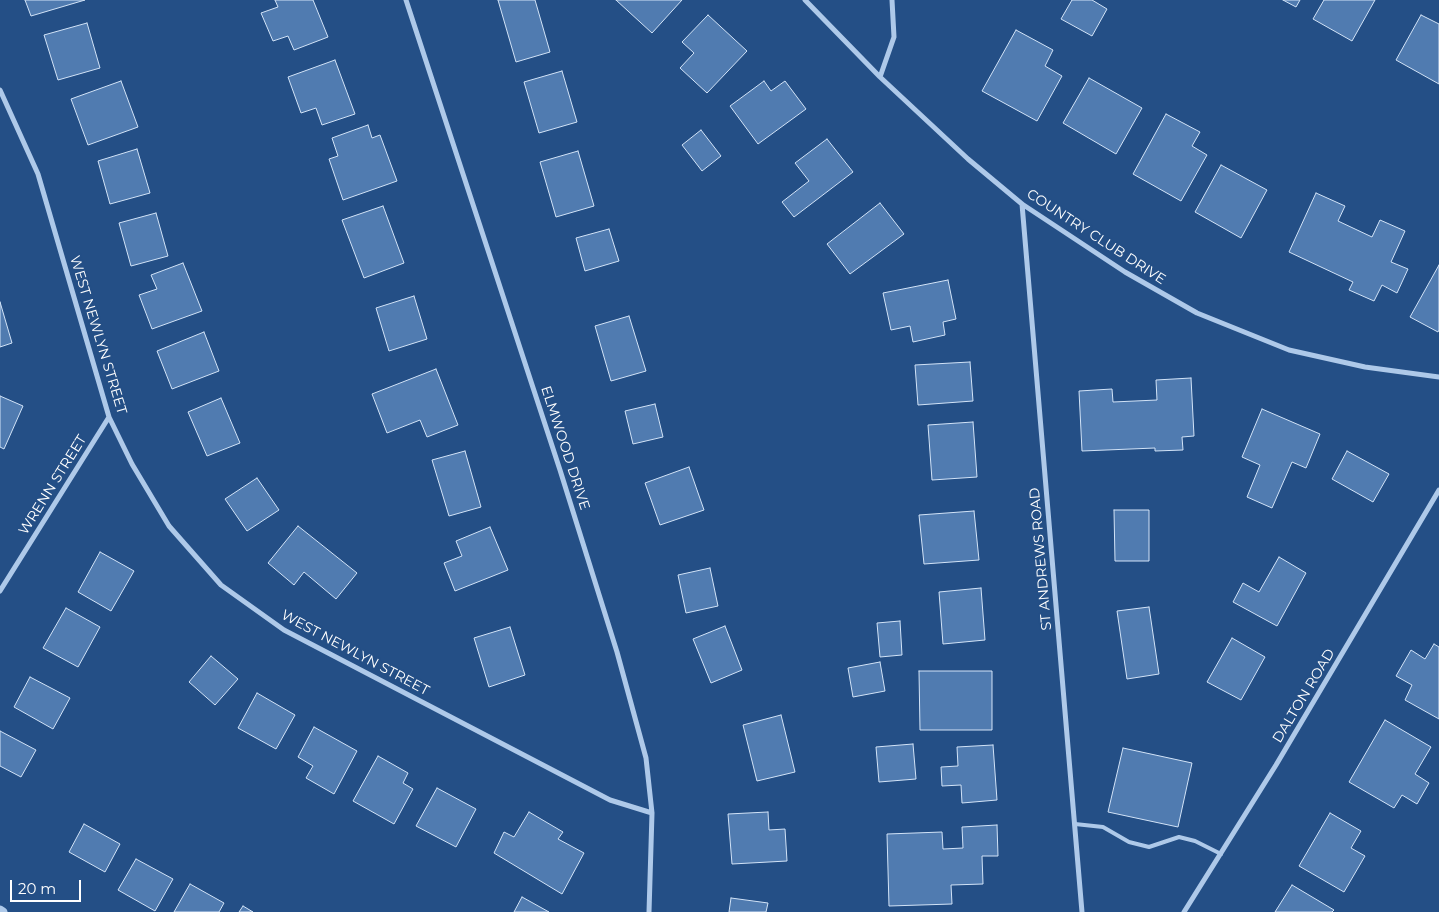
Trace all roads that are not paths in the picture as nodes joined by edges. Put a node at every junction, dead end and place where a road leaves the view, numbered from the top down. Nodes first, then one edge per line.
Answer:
1 (406, 0) edge
2 (805, 0) edge
3 (892, 0) edge
4 (880, 77) junction
5 (0, 90) edge
6 (1022, 204) junction
7 (1439, 377) edge
8 (109, 417) junction
9 (1439, 490) edge
10 (0, 591) edge
11 (652, 813) junction
12 (1075, 824) junction
13 (1221, 854) junction
14 (649, 912) edge
15 (1082, 912) edge
16 (1184, 912) edge

1 - 11 street, ELMWOOD DRIVE
2 - 4 street, COUNTRY CLUB DRIVE
3 - 4 street
4 - 6 street, COUNTRY CLUB DRIVE
5 - 8 street, WEST NEWLYN STREET
6 - 7 street, COUNTRY CLUB DRIVE
6 - 12 street, ST ANDREWS ROAD
8 - 10 street, WRENN STREET
8 - 11 street, WEST NEWLYN STREET
9 - 13 street, DALTON ROAD
11 - 14 street, ELMWOOD DRIVE
12 - 13 lane
12 - 15 street, ST ANDREWS ROAD
13 - 16 street, DALTON ROAD

